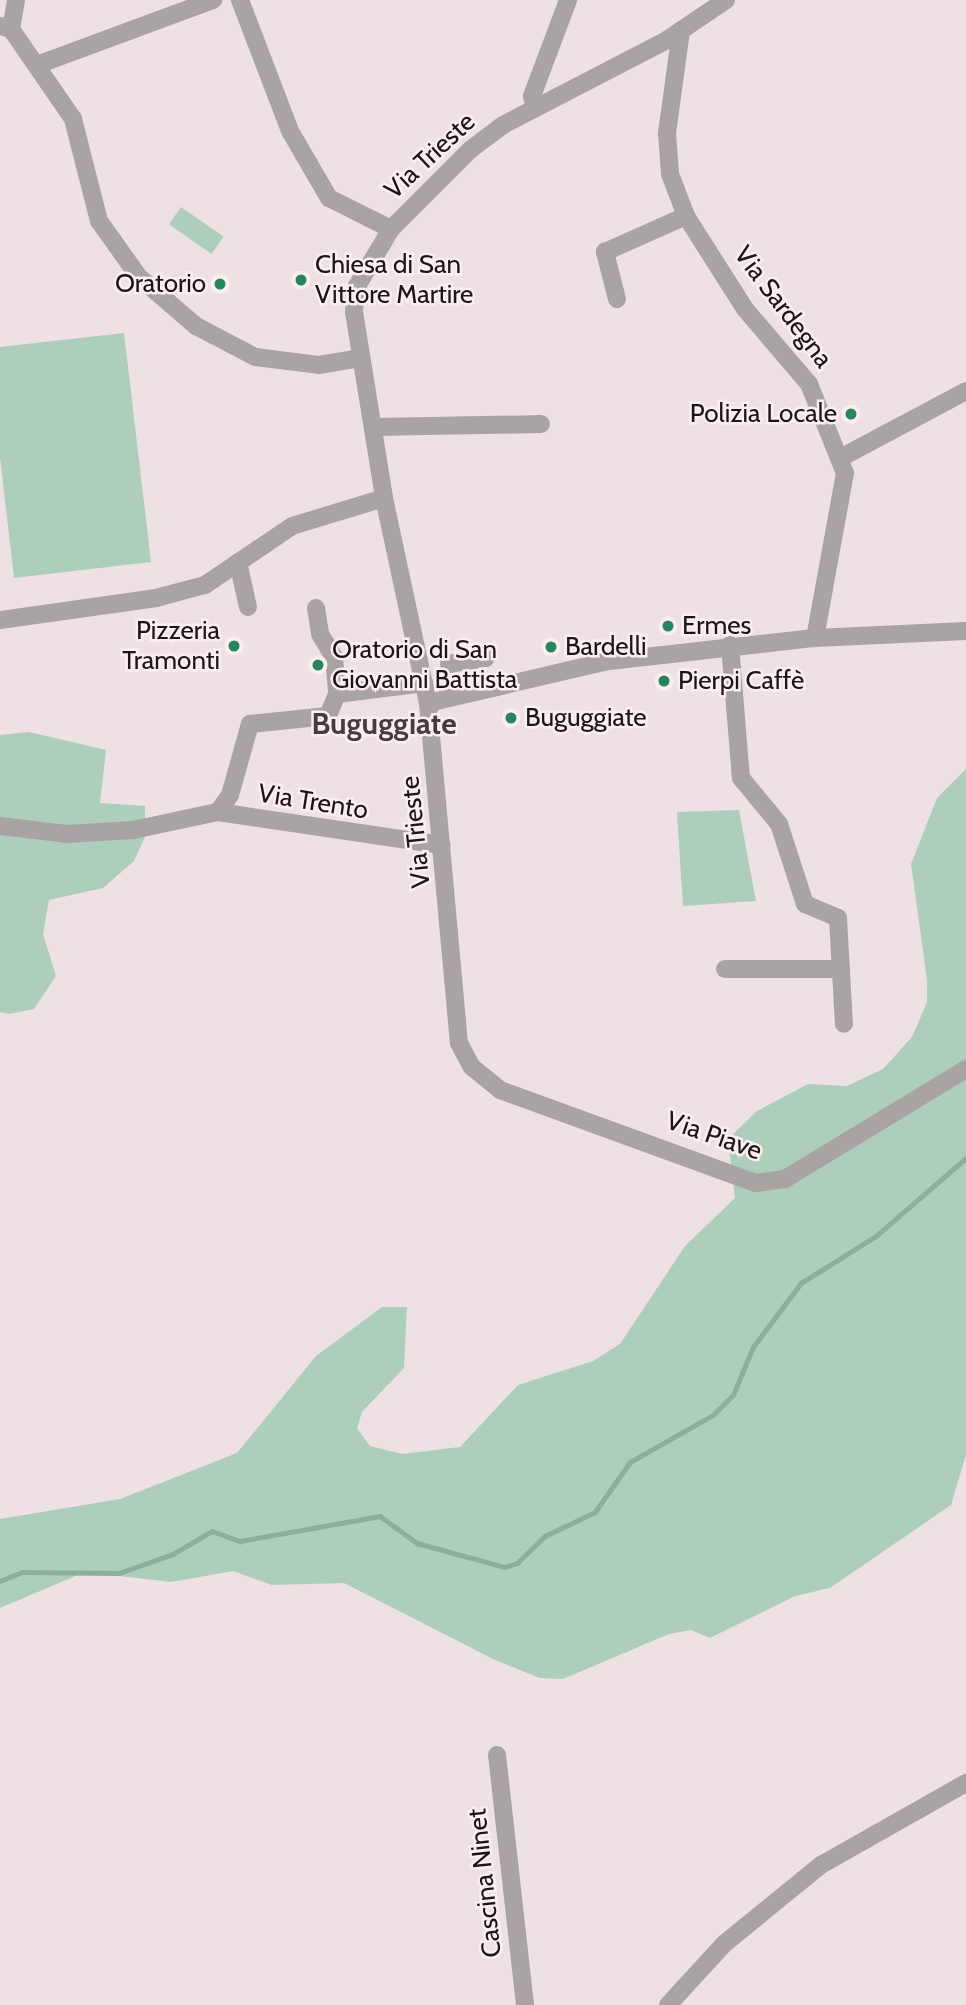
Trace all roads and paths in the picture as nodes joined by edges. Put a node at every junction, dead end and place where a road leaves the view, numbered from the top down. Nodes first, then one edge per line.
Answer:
1 (16, 0) edge
2 (213, 0) edge
3 (240, 0) edge
4 (568, 0) edge
5 (726, 0) edge
6 (6, 27) edge
7 (681, 31) junction
8 (37, 65) junction
9 (535, 108) junction
10 (686, 216) junction
11 (391, 229) junction
12 (617, 299) dead end
13 (361, 358) junction
14 (966, 391) edge
15 (541, 424) dead end
16 (373, 427) junction
17 (844, 456) junction
18 (384, 498) junction
19 (237, 562) junction
20 (248, 607) dead end
21 (316, 608) dead end
22 (0, 620) edge
23 (966, 631) edge
24 (815, 638) junction
25 (730, 645) junction
26 (486, 658) dead end
27 (424, 683) junction
28 (337, 694) junction
29 (473, 694) junction
30 (428, 704) junction
31 (218, 812) junction
32 (0, 826) edge
33 (442, 845) junction
34 (841, 969) junction
35 (725, 970) dead end
36 (844, 1024) dead end
37 (472, 1067) joint
38 (966, 1069) edge
39 (497, 1755) dead end
40 (966, 1783) edge
41 (525, 2005) edge
42 (668, 2005) edge

1 - 6 street
2 - 8 street
3 - 11 street
4 - 9 street
5 - 7 street, Via Trieste
6 - 8 street
7 - 9 street, Via Trieste
7 - 10 street, Via Sardegna
8 - 13 street
9 - 11 street, Via Trieste
10 - 12 street
10 - 17 street, Via Sardegna
11 - 13 street, Via Trieste
13 - 16 street, Via Trieste
14 - 17 street
15 - 16 street
16 - 18 street, Via Trieste
17 - 24 street
18 - 19 street
18 - 27 street, Via Trieste
19 - 20 street
19 - 22 street
21 - 28 street
23 - 24 street
24 - 25 street
25 - 29 street
25 - 34 street
26 - 29 street
27 - 28 street
27 - 30 street, Via Trieste
28 - 31 street, Via Trento
29 - 30 street
30 - 33 street, Via Trieste
31 - 32 street, Via Trento
31 - 33 street, Via Trento
33 - 37 street, Via Trieste
34 - 35 street
34 - 36 street
37 - 38 street, Via Piave
39 - 41 street, Cascina Ninet
40 - 42 street

